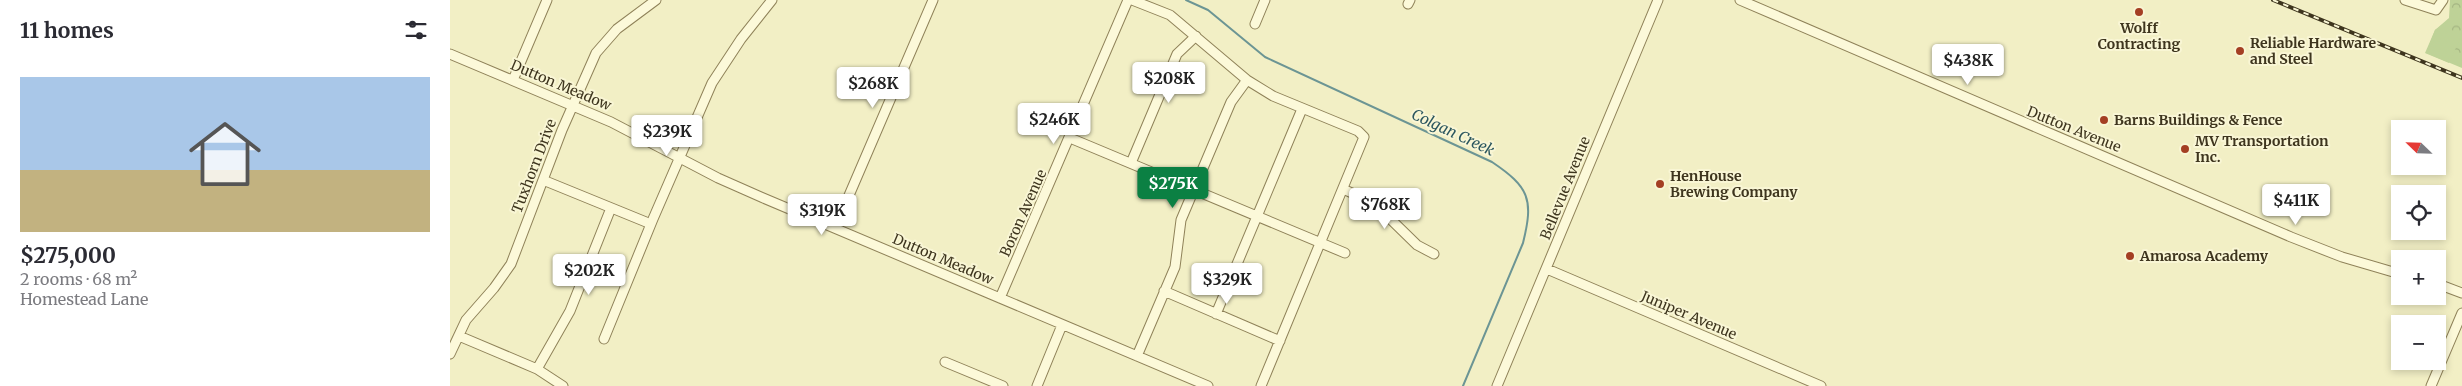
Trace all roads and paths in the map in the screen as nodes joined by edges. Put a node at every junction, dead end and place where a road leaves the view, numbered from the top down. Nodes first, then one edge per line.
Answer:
1 (547, 0) edge
2 (656, 0) edge
3 (772, 0) edge
4 (933, 0) edge
5 (1128, 0) edge
6 (1132, 0) edge
7 (1265, 0) edge
8 (1658, 0) edge
9 (1740, 0) edge
10 (2405, 0) edge
11 (2443, 0) edge
12 (1254, 24) dead end
13 (1196, 36) junction
14 (450, 54) edge
15 (513, 80) junction
16 (1247, 80) junction
17 (572, 105) junction
18 (1302, 109) junction
19 (1070, 138) junction
20 (680, 157) junction
21 (1131, 163) junction
22 (543, 180) junction
23 (1194, 189) junction
24 (1343, 189) junction
25 (611, 208) junction
26 (1257, 216) junction
27 (646, 222) dead end
28 (835, 228) junction
29 (1320, 242) junction
30 (1344, 253) dead end
31 (1434, 254) dead end
32 (1547, 269) junction
33 (2391, 271) edge
34 (2446, 287) edge
35 (1164, 291) junction
36 (2462, 293) edge
37 (1000, 298) junction
38 (2462, 313) edge
39 (1216, 314) junction
40 (1062, 325) junction
41 (459, 336) junction
42 (604, 339) dead end
43 (1280, 341) junction
44 (450, 354) edge
45 (1137, 356) junction
46 (944, 362) dead end
47 (537, 369) junction
48 (563, 386) edge
49 (1003, 386) edge
50 (1037, 386) edge
51 (1208, 386) edge
52 (1261, 386) edge
53 (1497, 386) edge
54 (1821, 386) edge
55 (2431, 386) edge

1 - 15 street
2 - 17 street, Tuxhorn Drive
3 - 20 street
4 - 28 street
5 - 19 street, Boron Avenue
6 - 13 street
7 - 12 street
8 - 32 street, Bellevue Avenue
9 - 33 street, Dutton Avenue
10 - 11 street
13 - 16 street
13 - 21 street
14 - 15 street, Dutton Meadow
15 - 17 street, Dutton Meadow
16 - 18 street
16 - 23 street
17 - 20 street, Dutton Meadow
17 - 22 street, Tuxhorn Drive
18 - 24 street
18 - 26 street
19 - 21 street
19 - 37 street, Boron Avenue
20 - 28 street, Dutton Meadow
20 - 42 street
21 - 23 street
22 - 25 street
22 - 41 street, Tuxhorn Drive
23 - 26 street
23 - 35 street
24 - 29 street
24 - 31 street
25 - 27 street
25 - 47 street
26 - 29 street
26 - 39 street
28 - 37 street, Dutton Meadow
29 - 30 street
29 - 43 street
32 - 53 street, Bellevue Avenue
32 - 54 street, Juniper Avenue
34 - 36 street
35 - 39 street
35 - 45 street
37 - 40 street, Dutton Meadow
38 - 55 street
39 - 43 street
40 - 45 street, Dutton Meadow
40 - 50 street
41 - 44 street, Tuxhorn Drive
41 - 47 street
43 - 52 street
45 - 51 street, Dutton Meadow
46 - 49 street
47 - 48 street

